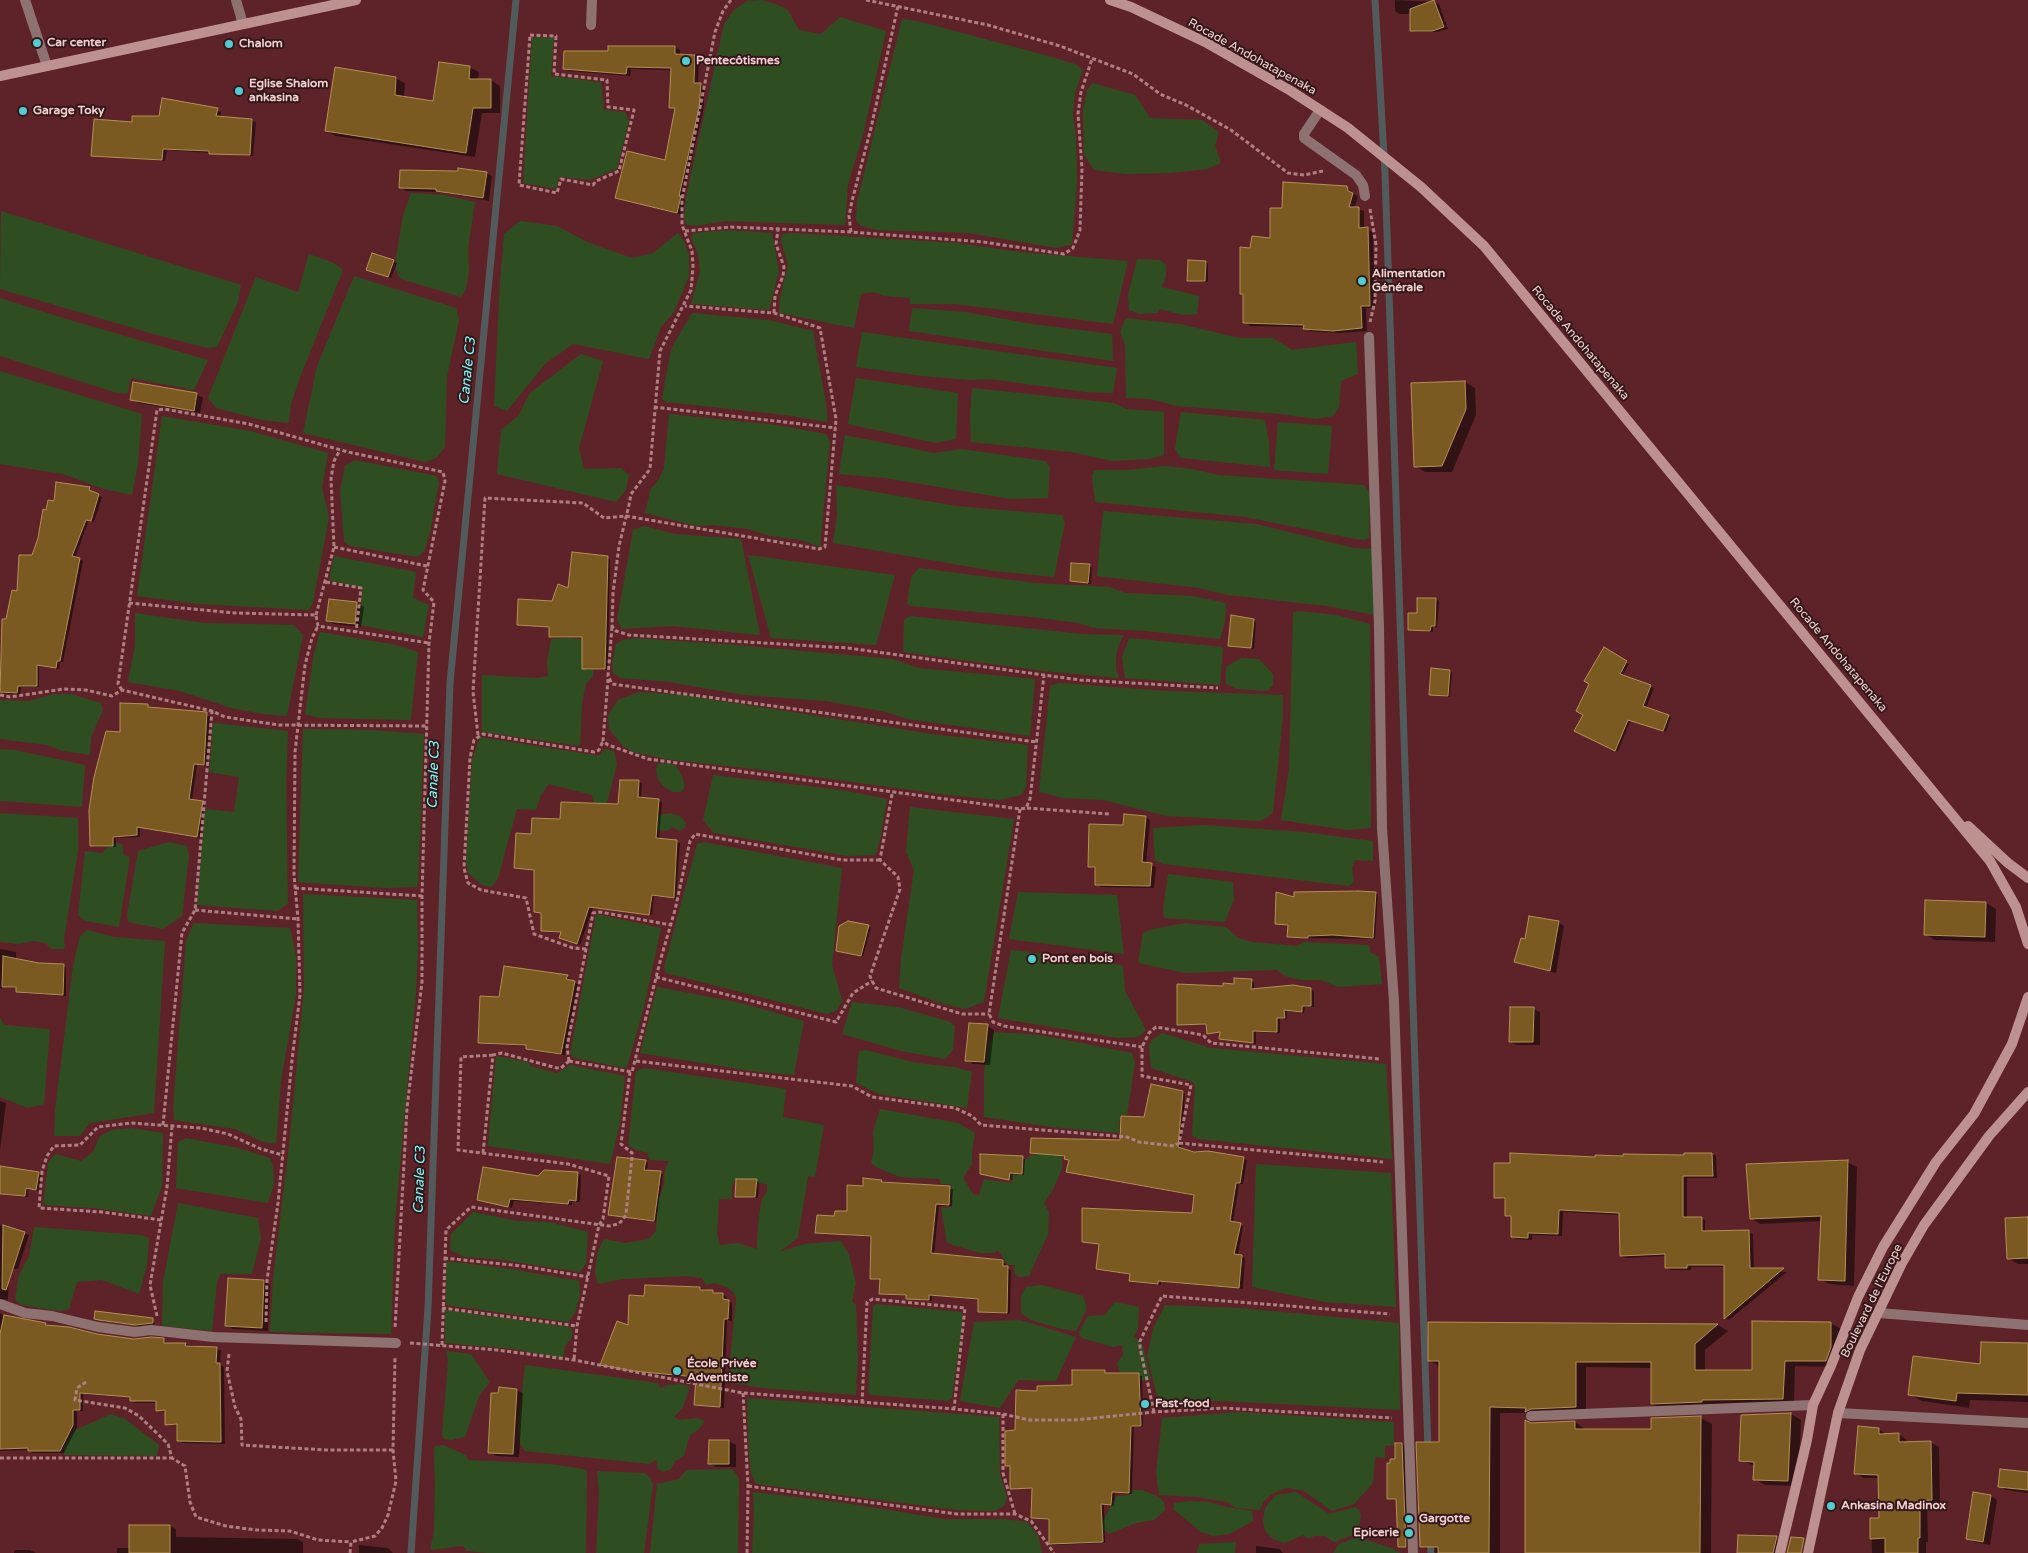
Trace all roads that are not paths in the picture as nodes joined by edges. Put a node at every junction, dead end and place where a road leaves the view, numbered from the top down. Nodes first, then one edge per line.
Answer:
1 (25, 0) edge
2 (236, 0) edge
3 (356, 0) edge
4 (592, 0) edge
5 (1110, 0) edge
6 (243, 24) junction
7 (591, 24) dead end
8 (47, 66) junction
9 (0, 76) edge
10 (1320, 110) junction
11 (1365, 196) road end
12 (1369, 337) dead end
13 (1944, 804) junction
14 (2028, 878) edge
15 (2028, 944) edge
16 (2028, 997) edge
17 (2028, 1092) edge
18 (0, 1304) edge
19 (1880, 1313) junction
20 (2028, 1325) edge
21 (395, 1341) road end
22 (1813, 1405) junction
23 (1838, 1413) junction
24 (1531, 1416) dead end
25 (2028, 1423) edge
26 (1413, 1553) edge
27 (1780, 1553) edge
28 (1808, 1553) edge

1 - 8 street
2 - 6 street
3 - 6 main road
4 - 7 street
5 - 10 main road, Rocade Andohatapenaka
6 - 8 main road
8 - 9 main road
10 - 11 street
10 - 13 main road, Rocade Andohatapenaka
12 - 26 street
13 - 14 main road
13 - 15 main road
16 - 22 main road, Boulevard de l'Europe
17 - 19 main road, Boulevard de l'Europe
18 - 21 street
19 - 20 street
19 - 23 main road, Boulevard de l'Europe
22 - 24 street
22 - 27 main road, Boulevard de l'Europe
23 - 25 street
23 - 28 main road, Boulevard de l'Europe

